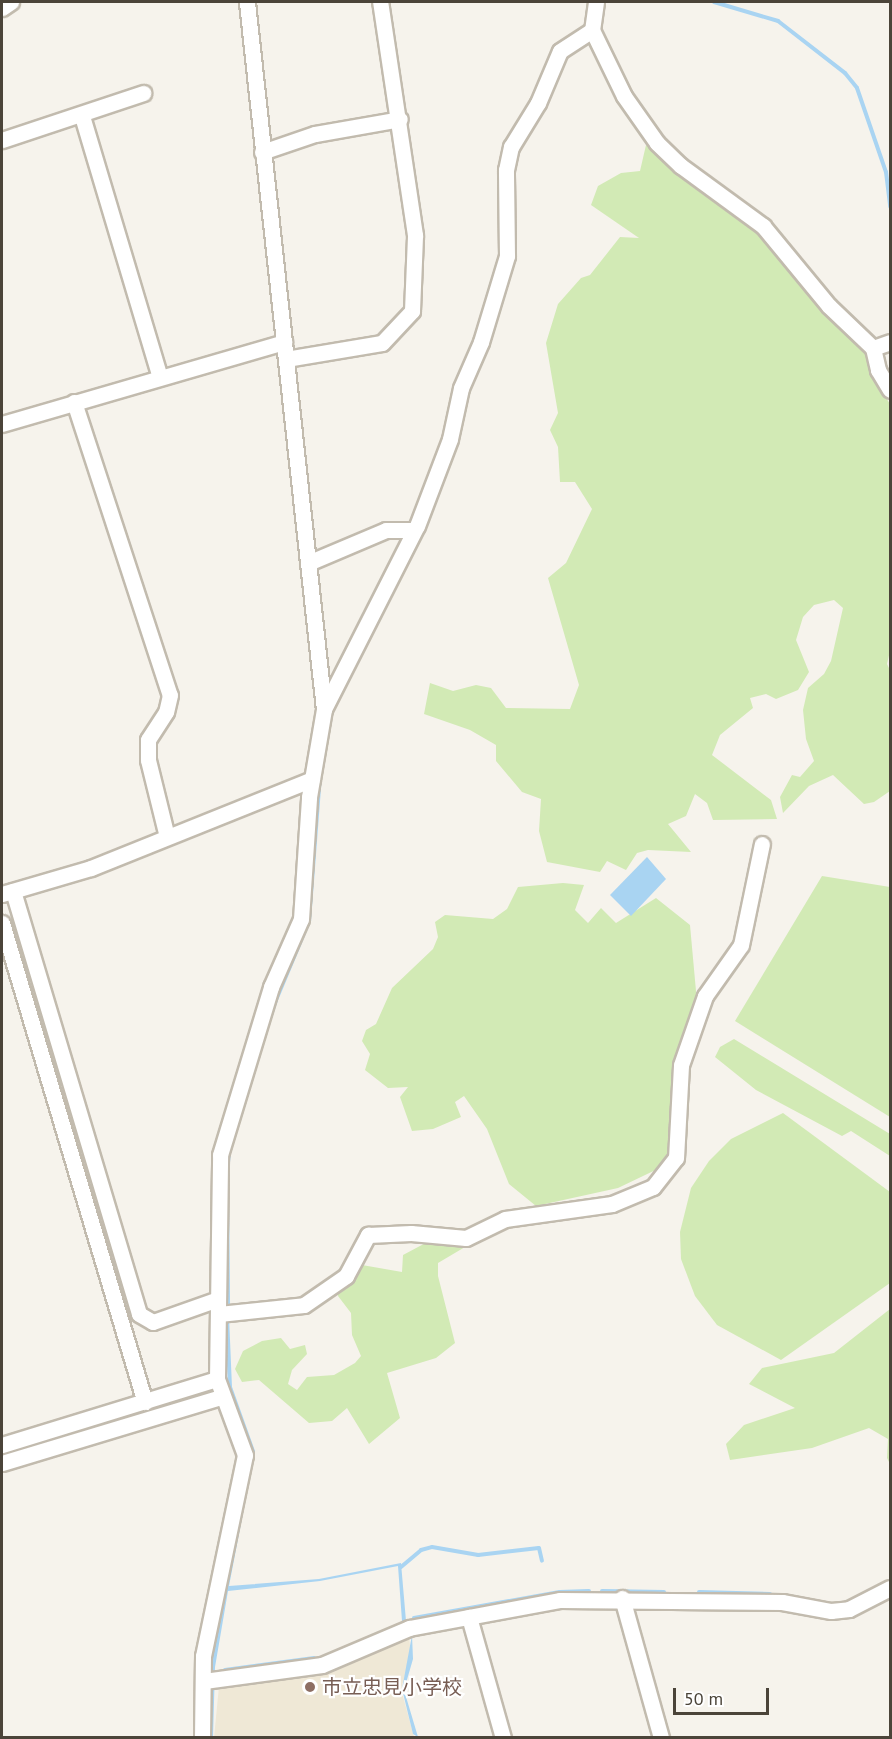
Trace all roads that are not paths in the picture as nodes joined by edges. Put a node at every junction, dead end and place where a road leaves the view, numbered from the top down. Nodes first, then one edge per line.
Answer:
1 (11, 2) edge
2 (247, 2) edge
3 (380, 2) edge
4 (596, 2) edge
5 (2, 8) edge
6 (592, 30) junction
7 (143, 93) dead end
8 (82, 116) junction
9 (400, 119) junction
10 (2, 140) edge
11 (262, 152) junction
12 (284, 342) junction
13 (891, 342) edge
14 (873, 348) junction
15 (286, 359) junction
16 (160, 377) junction
17 (891, 390) edge
18 (74, 402) junction
19 (2, 424) edge
20 (414, 530) junction
21 (308, 563) junction
22 (324, 709) junction
23 (312, 779) junction
24 (167, 837) junction
25 (762, 844) dead end
26 (7, 892) edge
27 (2, 923) edge
28 (218, 1299) junction
29 (219, 1314) junction
30 (217, 1379) junction
31 (221, 1397) junction
32 (145, 1402) junction
33 (2, 1445) edge
34 (2, 1463) edge
35 (891, 1588) edge
36 (622, 1598) junction
37 (469, 1617) junction
38 (204, 1681) junction
39 (202, 1737) edge
40 (503, 1737) edge
41 (661, 1737) edge

1 - 5 street
2 - 11 street
3 - 9 street
4 - 6 street
6 - 14 street
6 - 20 street
7 - 8 street
8 - 10 street
8 - 16 street
9 - 11 street
9 - 15 street
11 - 12 street
12 - 15 street
12 - 16 street
13 - 14 street
14 - 17 street
15 - 21 street
16 - 18 street
18 - 19 street
18 - 24 street
20 - 21 street
20 - 22 street
21 - 22 street
22 - 23 street
23 - 24 street
23 - 28 street
24 - 26 street
25 - 29 street
26 - 28 street
27 - 32 street
28 - 29 street
29 - 30 street
30 - 31 street
30 - 32 street
31 - 34 street
31 - 38 street
32 - 33 street
35 - 36 street
36 - 37 street
36 - 41 street
37 - 38 street
37 - 40 street
38 - 39 street

